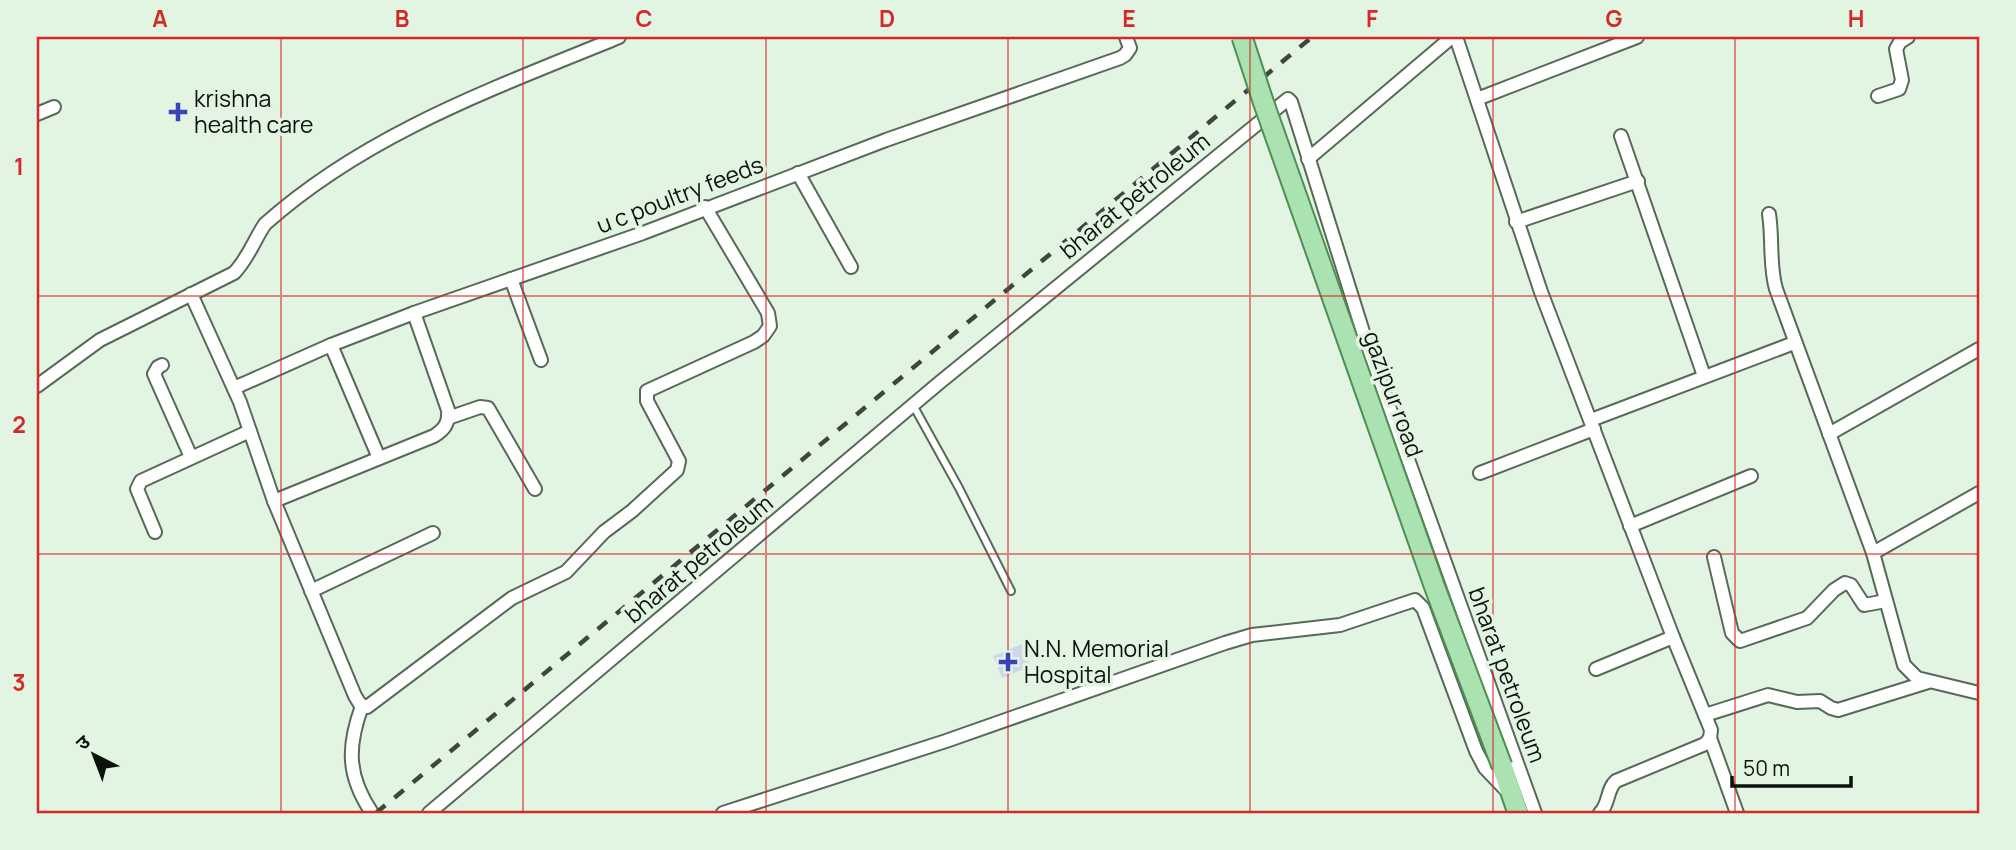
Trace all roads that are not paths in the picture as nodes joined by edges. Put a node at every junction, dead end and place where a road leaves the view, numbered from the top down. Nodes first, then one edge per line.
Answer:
1 (619, 37) edge
2 (1126, 37) edge
3 (1242, 37) edge
4 (1454, 37) edge
5 (1637, 37) edge
6 (1908, 37) edge
7 (1878, 96) dead end
8 (1477, 99) junction
9 (54, 107) dead end
10 (37, 114) edge
11 (1621, 136) dead end
12 (1308, 159) junction
13 (798, 173) junction
14 (1638, 181) junction
15 (705, 207) junction
16 (1769, 214) dead end
17 (1517, 222) junction
18 (851, 267) dead end
19 (511, 279) junction
20 (191, 294) junction
21 (414, 313) junction
22 (1794, 343) junction
23 (331, 345) junction
24 (1979, 349) edge
25 (541, 360) dead end
26 (162, 365) dead end
27 (1704, 376) junction
28 (37, 386) edge
29 (234, 388) junction
30 (913, 405) junction
31 (448, 418) junction
32 (1592, 424) junction
33 (250, 432) junction
34 (1829, 434) junction
35 (191, 457) junction
36 (379, 458) junction
37 (1480, 473) dead end
38 (1751, 476) dead end
39 (535, 489) dead end
40 (1979, 493) edge
41 (274, 501) junction
42 (1630, 526) junction
43 (155, 532) dead end
44 (433, 533) dead end
45 (1873, 553) junction
46 (1713, 557) dead end
47 (311, 591) junction
48 (1011, 591) dead end
49 (1886, 601) junction
50 (1673, 637) junction
51 (1596, 668) dead end
52 (1929, 682) junction
53 (1979, 693) edge
54 (362, 706) junction
55 (1705, 715) junction
56 (1710, 738) junction
57 (1515, 805) edge
58 (372, 813) edge
59 (429, 813) edge
60 (723, 813) edge
61 (1535, 813) edge
62 (1600, 813) edge
63 (1737, 813) edge

1 - 20 street
2 - 13 street, u c poultry feeds
3 - 57 main road, gazipur road, bridge
4 - 8 street
4 - 12 street
5 - 8 street
6 - 7 street
8 - 17 street
9 - 10 street
11 - 14 street
12 - 30 street, bharat petroleum
12 - 61 street, bharat petroleum
13 - 15 street, u c poultry feeds
13 - 18 street
14 - 17 street
14 - 27 street
15 - 19 street, u c poultry feeds
15 - 54 street
16 - 22 street
17 - 32 street
19 - 21 street, u c poultry feeds
19 - 25 street
20 - 28 street
20 - 29 street
21 - 23 street, u c poultry feeds
21 - 31 street
22 - 27 street
22 - 34 street
23 - 29 street, u c poultry feeds
23 - 36 street
24 - 34 street
26 - 35 street
27 - 32 street
29 - 33 street
30 - 48 lane
30 - 59 street, bharat petroleum
31 - 36 street
31 - 39 street
32 - 37 street
32 - 42 street
33 - 35 street
33 - 41 street
34 - 45 street
35 - 43 street
36 - 41 street
38 - 42 street
40 - 45 street
41 - 47 street
42 - 50 street
44 - 47 street
45 - 49 street
46 - 49 street
47 - 54 street
49 - 52 street
50 - 51 street
50 - 55 street
52 - 53 street
52 - 55 street
54 - 58 street
55 - 56 street
56 - 62 street
56 - 63 street
57 - 60 street

